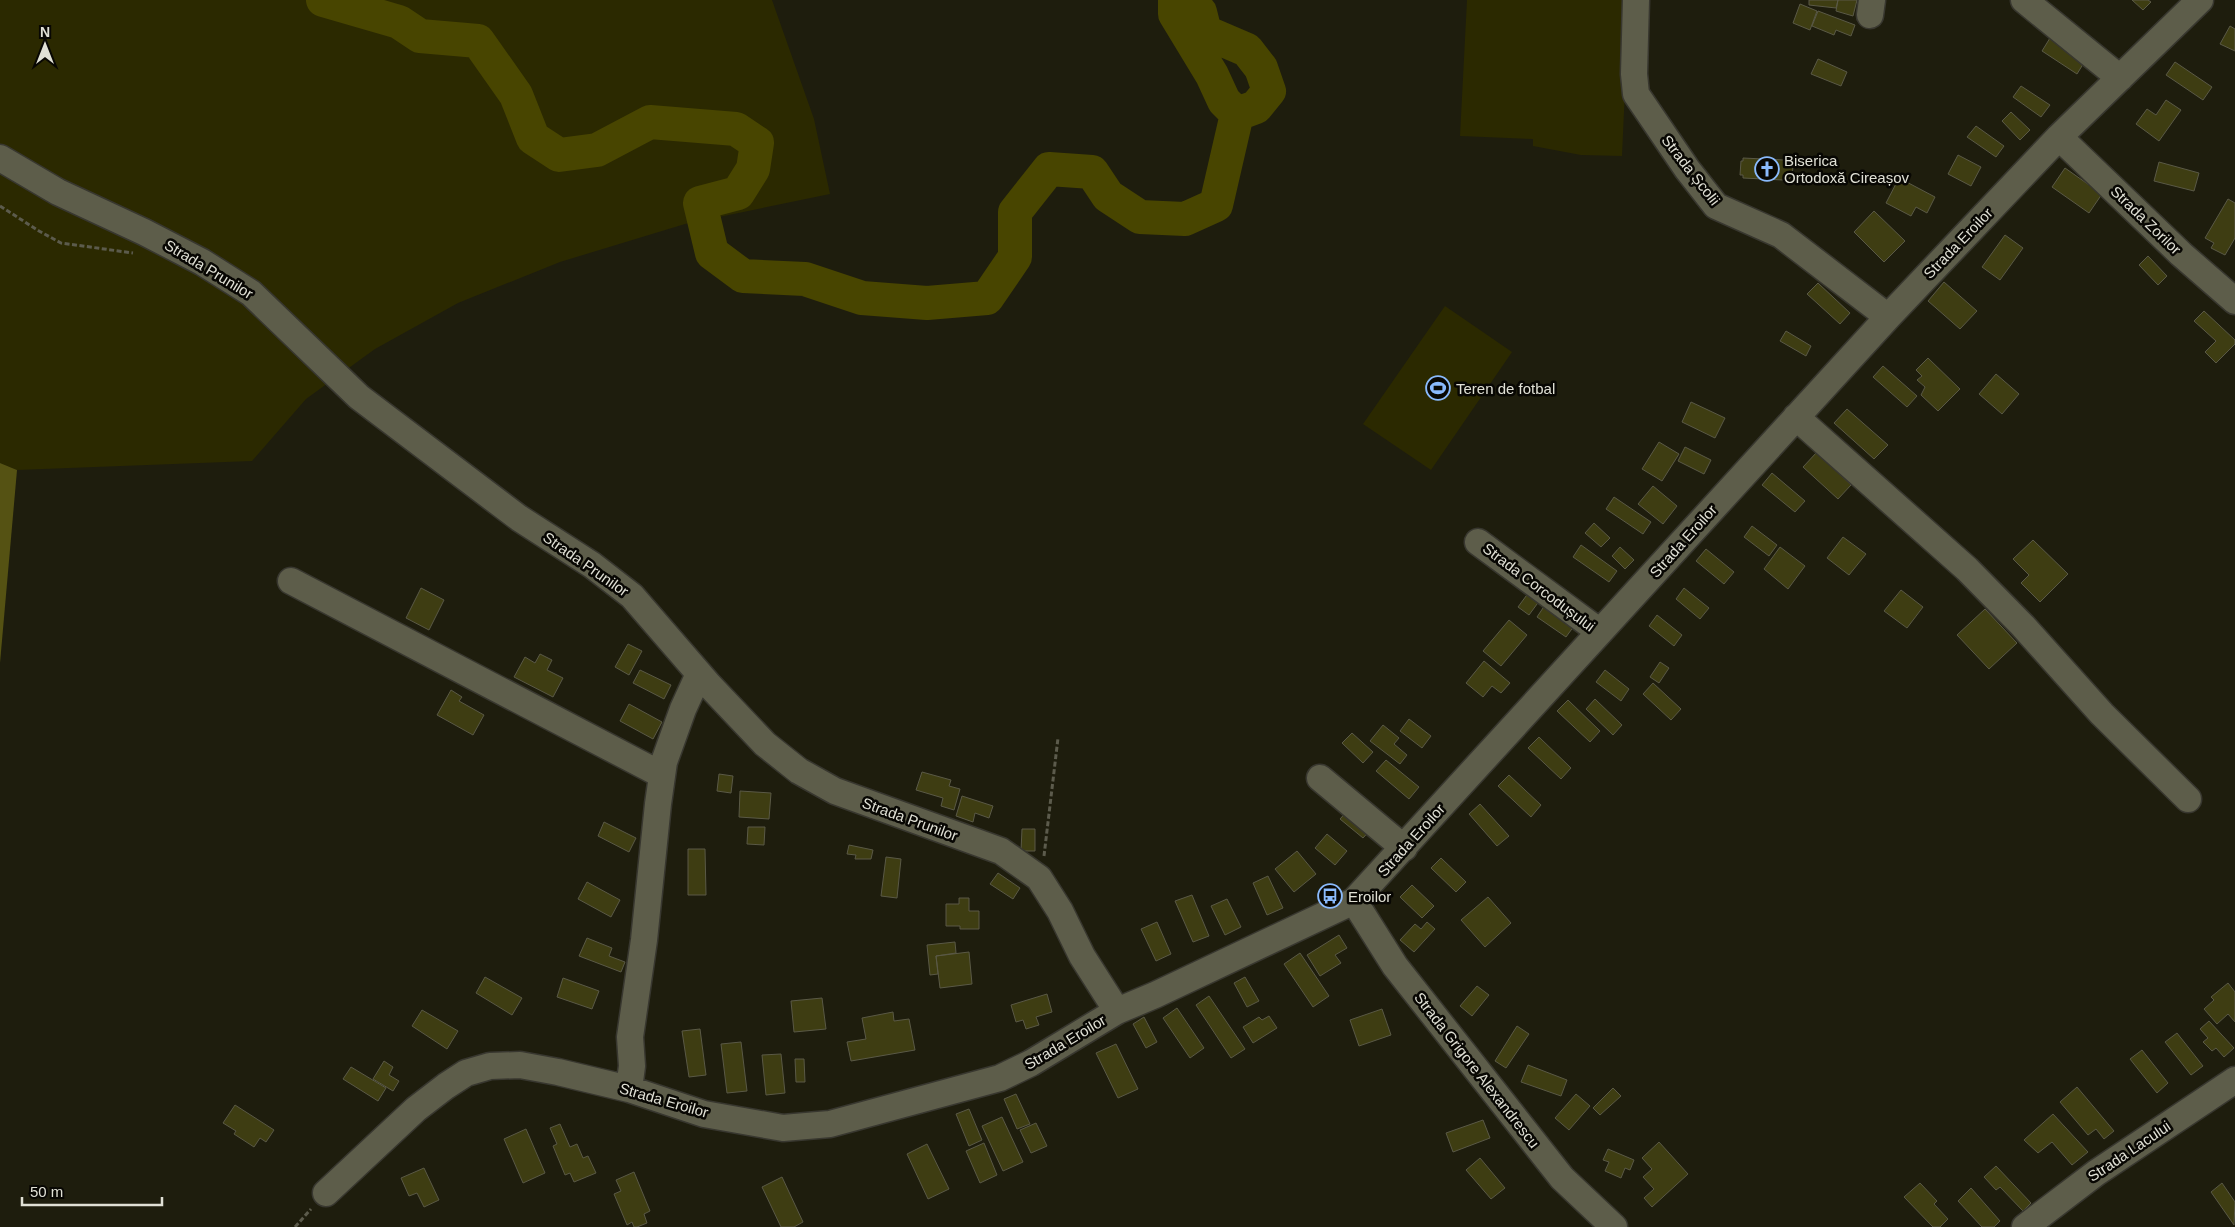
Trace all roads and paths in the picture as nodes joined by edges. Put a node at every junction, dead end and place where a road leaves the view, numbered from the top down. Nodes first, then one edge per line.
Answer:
1 (1636, 0) edge
2 (2024, 0) edge
3 (2200, 0) edge
4 (2120, 78) junction
5 (2059, 137) junction
6 (0, 158) edge
7 (0, 206) edge
8 (138, 253) dead end
9 (2235, 300) edge
10 (1888, 317) junction
11 (1796, 417) junction
12 (1478, 542) dead end
13 (291, 580) dead end
14 (1600, 632) junction
15 (699, 674) junction
16 (1058, 738) dead end
17 (662, 775) junction
18 (1320, 778) dead end
19 (2188, 800) dead end
20 (1404, 848) junction
21 (1039, 878) junction
22 (1354, 902) junction
23 (1117, 1011) junction
24 (2235, 1080) edge
25 (629, 1089) junction
26 (326, 1192) dead end
27 (1614, 1227) edge
28 (2025, 1227) edge

1 - 10 street, Strada Școlii
2 - 4 street
3 - 4 street, Strada Eroilor
4 - 5 street, Strada Eroilor
5 - 9 street, Strada Zorilor
5 - 10 street, Strada Eroilor
6 - 15 street, Strada Prunilor
7 - 8 path
10 - 11 street, Strada Eroilor
11 - 14 street, Strada Eroilor
11 - 19 street
12 - 14 street, Strada Corcodușului
13 - 17 street
14 - 20 street, Strada Eroilor
15 - 17 street
15 - 21 street, Strada Prunilor
16 - 21 path
17 - 25 street
18 - 20 street
20 - 22 street, Strada Eroilor
21 - 23 street, Strada Prunilor
22 - 23 street, Strada Eroilor
22 - 27 street, Strada Grigore Alexandrescu
23 - 25 street, Strada Eroilor
24 - 28 street, Strada Lacului
25 - 26 street, Strada Eroilor

